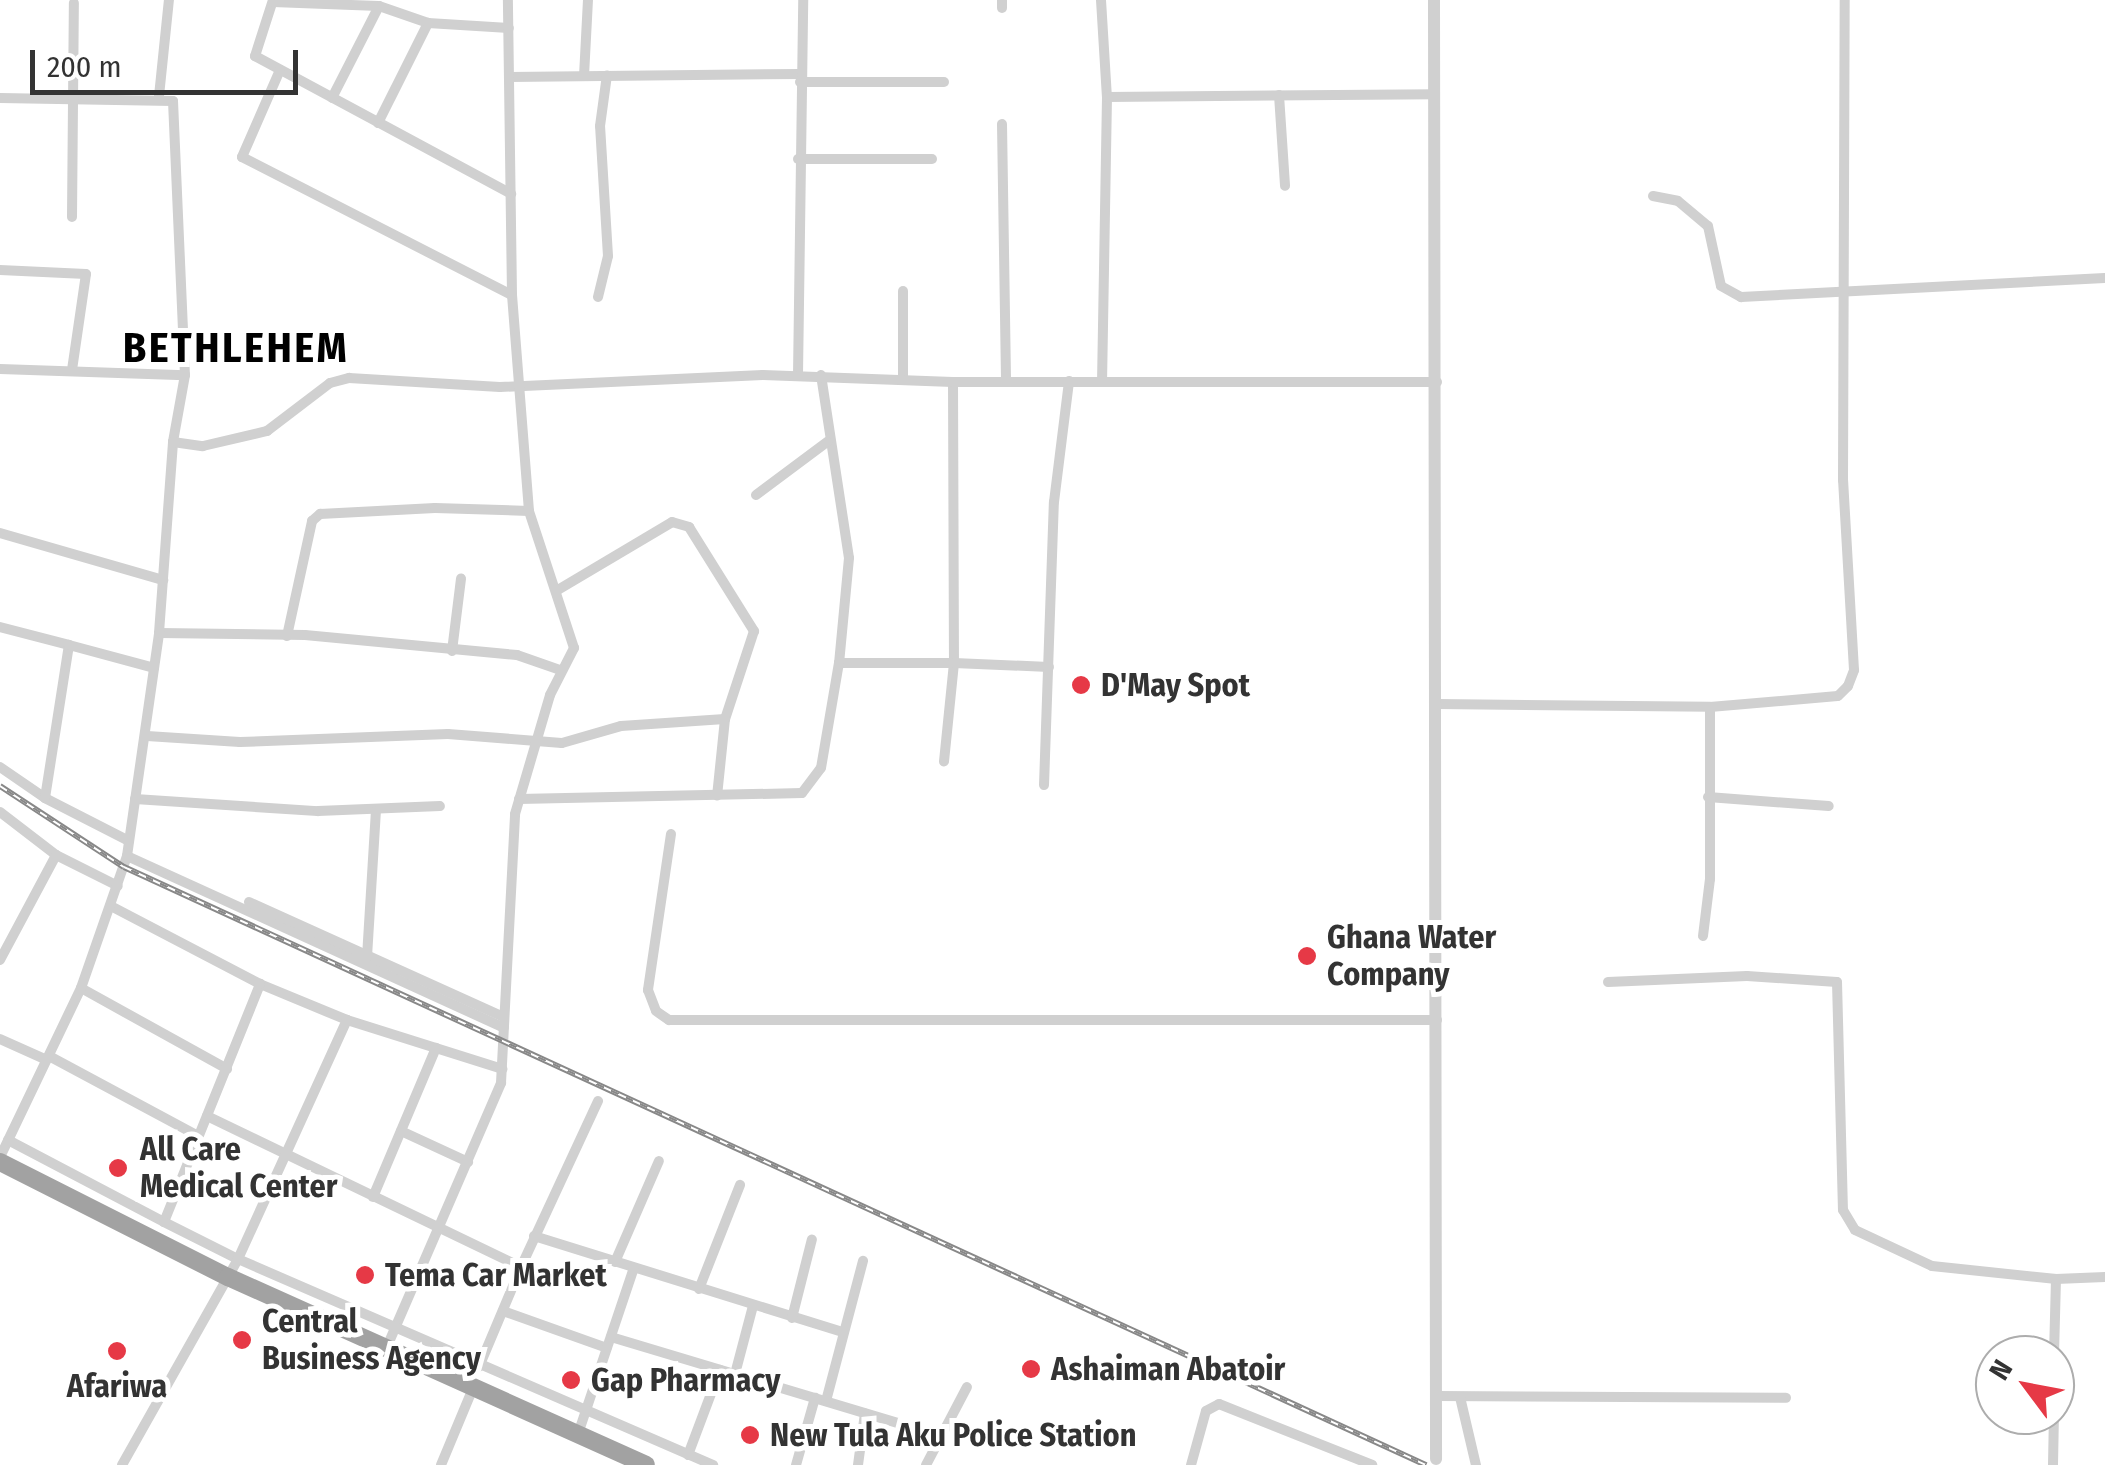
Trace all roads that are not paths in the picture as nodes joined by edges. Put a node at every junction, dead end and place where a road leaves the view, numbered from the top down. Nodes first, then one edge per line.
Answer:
1 (170, 0) edge
2 (508, 0) edge
3 (588, 0) edge
4 (804, 0) edge
5 (1101, 0) edge
6 (1434, 0) edge
7 (1845, 0) edge
8 (273, 1) edge
9 (375, 3) edge
10 (74, 4) dead end
11 (428, 23) junction
12 (509, 28) junction
13 (280, 70) junction
14 (607, 75) junction
15 (510, 76) junction
16 (584, 76) junction
17 (800, 78) junction
18 (944, 82) dead end
19 (1279, 94) junction
20 (1435, 94) junction
21 (70, 96) junction
22 (159, 96) junction
23 (1107, 97) junction
24 (0, 98) edge
25 (332, 98) junction
26 (378, 123) junction
27 (1002, 124) dead end
28 (798, 159) junction
29 (932, 159) dead end
30 (1285, 186) dead end
31 (511, 194) junction
32 (1652, 196) dead end
33 (72, 217) dead end
34 (0, 270) edge
35 (2105, 278) edge
36 (1848, 288) junction
37 (903, 291) dead end
38 (512, 295) junction
39 (598, 297) dead end
40 (0, 369) edge
41 (72, 370) junction
42 (185, 375) junction
43 (798, 375) junction
44 (821, 375) junction
45 (902, 378) junction
46 (1069, 380) junction
47 (1102, 380) junction
48 (1006, 381) junction
49 (954, 382) junction
50 (1437, 382) junction
51 (522, 384) junction
52 (173, 442) junction
53 (827, 442) junction
54 (756, 495) dead end
55 (529, 512) junction
56 (0, 534) edge
57 (461, 579) dead end
58 (163, 580) junction
59 (556, 591) junction
60 (0, 627) edge
61 (159, 633) junction
62 (287, 636) junction
63 (69, 646) junction
64 (452, 652) junction
65 (839, 662) junction
66 (954, 662) junction
67 (1049, 666) junction
68 (154, 668) junction
69 (560, 670) junction
70 (1438, 704) junction
71 (1710, 707) junction
72 (725, 720) junction
73 (147, 736) junction
74 (536, 740) junction
75 (944, 761) dead end
76 (0, 767) edge
77 (1044, 784) dead end
78 (717, 796) junction
79 (1708, 796) junction
80 (45, 798) junction
81 (135, 799) junction
82 (519, 799) junction
83 (440, 806) dead end
84 (1828, 806) dead end
85 (376, 811) junction
86 (1, 816) edge
87 (670, 834) dead end
88 (129, 841) junction
89 (56, 855) junction
90 (126, 856) junction
91 (118, 886) junction
92 (249, 902) dead end
93 (113, 907) junction
94 (1703, 936) dead end
95 (367, 958) junction
96 (0, 960) edge
97 (1608, 982) dead end
98 (260, 984) junction
99 (80, 988) junction
100 (347, 1020) junction
101 (1437, 1020) junction
102 (503, 1022) junction
103 (0, 1039) edge
104 (436, 1048) junction
105 (48, 1058) junction
106 (227, 1069) junction
107 (502, 1069) junction
108 (598, 1101) dead end
109 (207, 1116) junction
110 (402, 1131) junction
111 (198, 1136) junction
112 (8, 1140) junction
113 (290, 1156) junction
114 (0, 1160) edge
115 (659, 1161) dead end
116 (468, 1162) junction
117 (740, 1184) dead end
118 (373, 1198) junction
119 (164, 1222) junction
120 (440, 1228) junction
121 (534, 1236) junction
122 (812, 1239) dead end
123 (238, 1259) junction
124 (863, 1261) dead end
125 (615, 1262) junction
126 (521, 1267) junction
127 (634, 1268) junction
128 (228, 1277) junction
129 (2105, 1277) edge
130 (2056, 1279) junction
131 (699, 1289) junction
132 (753, 1306) junction
133 (503, 1311) junction
134 (792, 1318) junction
135 (843, 1332) junction
136 (2055, 1335) edge
137 (389, 1340) junction
138 (609, 1342) junction
139 (479, 1367) junction
140 (720, 1370) junction
141 (735, 1374) junction
142 (967, 1387) dead end
143 (473, 1388) junction
144 (1437, 1396) junction
145 (1460, 1396) junction
146 (1786, 1398) dead end
147 (820, 1400) junction
148 (587, 1407) junction
149 (865, 1413) junction
150 (578, 1434) junction
151 (2054, 1435) edge
152 (941, 1436) junction
153 (688, 1455) junction
154 (1436, 1459) dead end
155 (705, 1464) edge
156 (122, 1465) edge
157 (441, 1465) edge
158 (646, 1465) edge
159 (796, 1465) edge
160 (858, 1465) edge
161 (926, 1465) edge
162 (1191, 1465) edge
163 (1372, 1465) edge
164 (1476, 1465) edge
165 (2053, 1465) edge

1 - 22 street
2 - 12 street
3 - 16 street
4 - 17 street
5 - 23 street
6 - 20 street
7 - 36 street
8 - 9 street
8 - 13 street
9 - 11 street
9 - 25 street
10 - 21 street
11 - 12 street
11 - 26 street
12 - 15 street
13 - 25 street
13 - 38 street
14 - 16 street
14 - 17 street
14 - 39 street
15 - 16 street
15 - 31 street
17 - 18 street
17 - 28 street
19 - 20 street
19 - 23 street
19 - 30 street
20 - 50 street
21 - 22 street
21 - 24 street
21 - 33 street
22 - 42 street
23 - 47 street
25 - 26 street
26 - 31 street
27 - 48 street
28 - 29 street
28 - 43 street
31 - 38 street
32 - 36 street
34 - 41 street
35 - 36 street
36 - 71 street
37 - 45 street
38 - 51 street
40 - 41 street
41 - 42 street
42 - 52 street
43 - 44 street
43 - 51 street
44 - 45 street
44 - 53 street
45 - 49 street
46 - 47 street
46 - 48 street
46 - 67 street
47 - 50 street
48 - 49 street
49 - 66 street
50 - 70 street
51 - 52 street
51 - 55 street
52 - 58 street
53 - 54 street
53 - 65 street
55 - 59 street
55 - 62 street
56 - 58 street
57 - 64 street
58 - 61 street
59 - 69 street
59 - 72 street
60 - 63 street
61 - 62 street
61 - 68 street
62 - 64 street
63 - 68 street
63 - 80 street
64 - 69 street
65 - 66 street
65 - 78 street
66 - 67 street
66 - 75 street
67 - 77 street
68 - 73 street
69 - 74 street
70 - 71 street
70 - 101 street
71 - 79 street
72 - 74 street
72 - 78 street
73 - 74 street
73 - 81 street
74 - 82 street
76 - 80 street
78 - 82 street
79 - 84 street
79 - 94 street
80 - 88 street
81 - 85 street
81 - 88 street
82 - 102 street
83 - 85 street
85 - 95 street
86 - 89 street
87 - 101 street
88 - 90 street
89 - 91 street
89 - 96 street
90 - 91 street
90 - 102 street
91 - 93 street
92 - 95 street
93 - 98 street
93 - 99 street
95 - 102 street
97 - 130 street
98 - 100 street
98 - 106 street
99 - 105 street
99 - 106 street
100 - 104 street
100 - 113 street
101 - 144 street
102 - 107 street
103 - 105 street
104 - 107 street
104 - 110 street
105 - 111 street
105 - 112 street
106 - 109 street
107 - 116 street
108 - 121 street
109 - 111 street
109 - 113 street
110 - 116 street
110 - 118 street
111 - 119 street
112 - 114 street
112 - 119 street
113 - 118 street
113 - 123 street
114 - 128 highway
115 - 125 street
116 - 120 street
117 - 131 street
118 - 120 street
119 - 123 street
120 - 126 street
120 - 137 street
121 - 125 street
121 - 126 street
122 - 134 street
123 - 128 street
123 - 137 street
124 - 135 street
125 - 127 street
126 - 133 street
127 - 131 street
127 - 138 street
128 - 137 highway
128 - 156 street
129 - 130 street
130 - 136 street
131 - 132 street
132 - 134 street
132 - 141 street
133 - 138 street
133 - 139 street
134 - 135 street
135 - 147 street
137 - 139 street
137 - 143 highway
138 - 140 street
138 - 148 street
139 - 148 street
140 - 141 street
140 - 153 street
141 - 147 street
142 - 152 street
143 - 150 highway
143 - 157 street
144 - 145 street
144 - 154 street
145 - 146 street
145 - 164 street
147 - 149 street
147 - 159 street
148 - 150 street
148 - 153 street
149 - 152 street
149 - 160 street
150 - 158 highway
151 - 165 street
152 - 161 street
153 - 155 street
162 - 163 street

